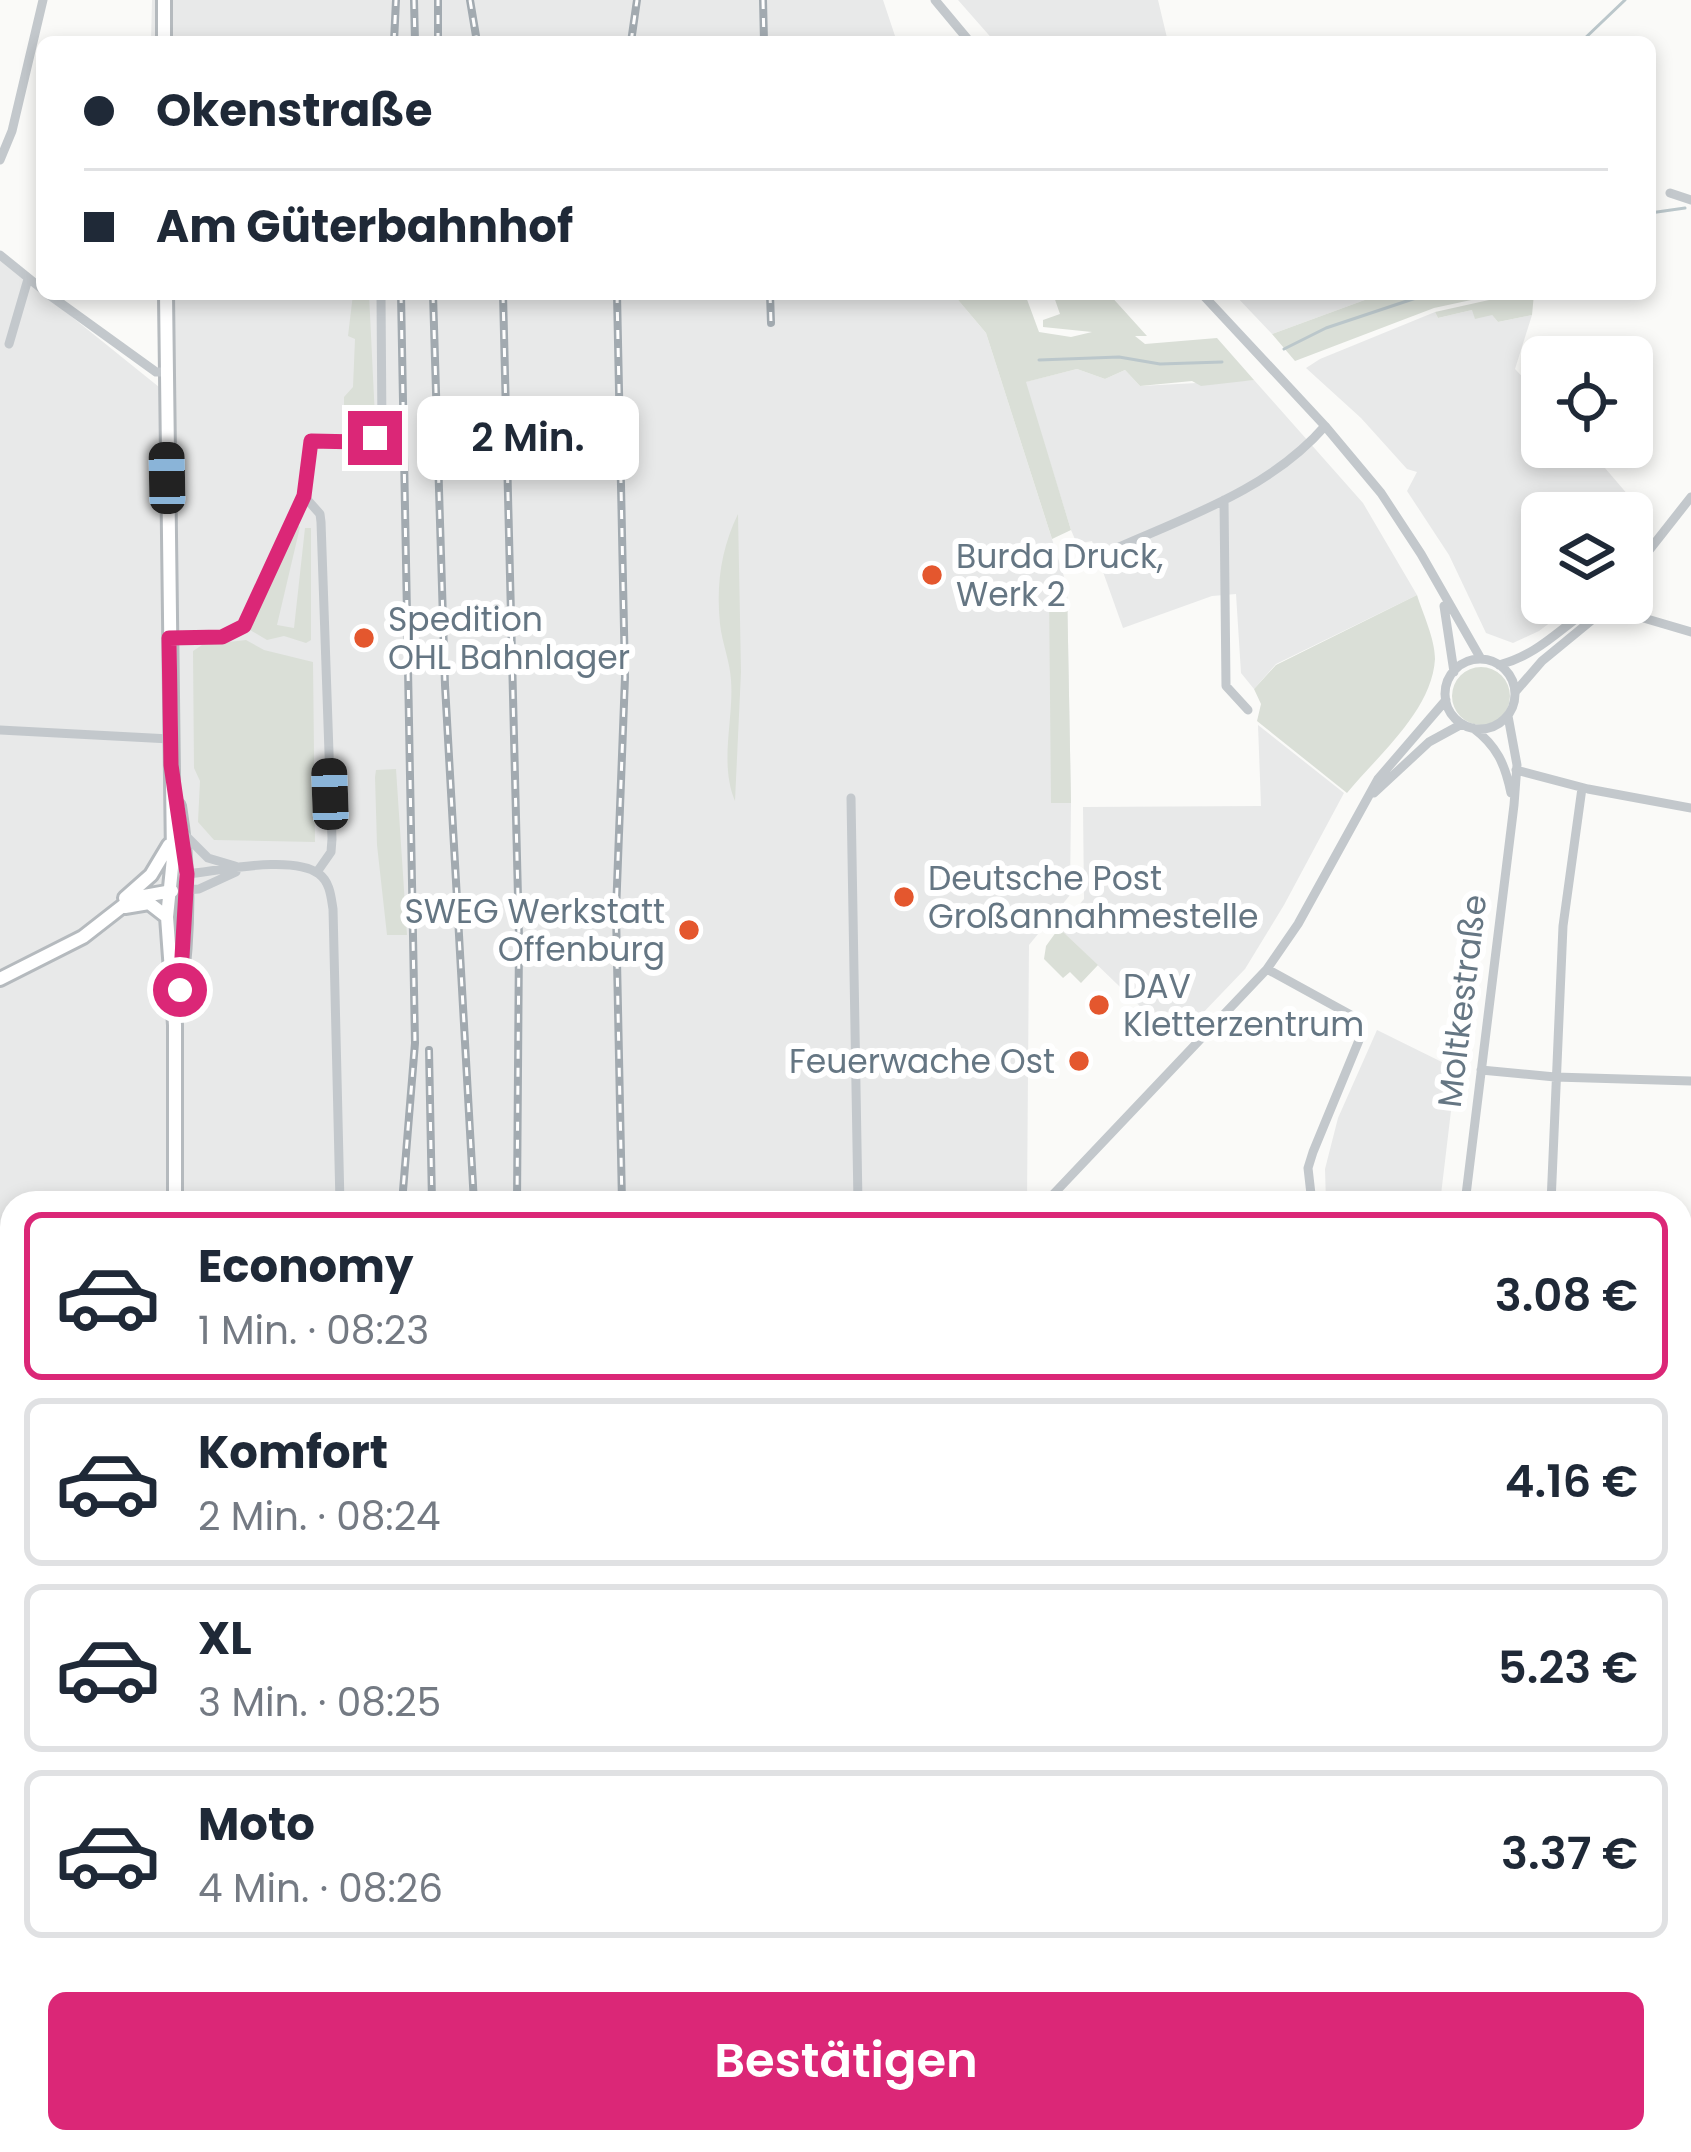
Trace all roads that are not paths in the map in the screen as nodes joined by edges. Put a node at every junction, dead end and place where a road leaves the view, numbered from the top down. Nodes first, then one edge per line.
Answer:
1 (43, 0) edge
2 (164, 0) edge
3 (935, 0) edge
4 (164, 36) edge
5 (965, 36) edge
6 (0, 160) edge
7 (1670, 193) dead end
8 (1691, 200) edge
9 (0, 255) edge
10 (28, 279) junction
11 (36, 285) edge
12 (56, 300) edge
13 (166, 300) edge
14 (381, 300) edge
15 (1208, 300) edge
16 (9, 344) dead end
17 (166, 372) junction
18 (1324, 426) junction
19 (304, 496) junction
20 (1691, 497) edge
21 (1224, 500) junction
22 (1653, 545) edge
23 (1074, 568) dead end
24 (1443, 599) junction
25 (1653, 621) edge
26 (1574, 624) edge
27 (1587, 624) edge
28 (1691, 632) edge
29 (169, 638) junction
30 (1481, 659) junction
31 (1499, 665) junction
32 (1454, 671) junction
33 (1516, 692) junction
34 (1446, 700) junction
35 (1248, 710) dead end
36 (1508, 716) junction
37 (1467, 726) junction
38 (0, 730) edge
39 (170, 739) junction
40 (1516, 770) junction
41 (1582, 788) junction
42 (1370, 796) junction
43 (851, 798) dead end
44 (1514, 805) junction
45 (1691, 808) edge
46 (178, 832) junction
47 (247, 868) junction
48 (317, 872) junction
49 (180, 874) junction
50 (152, 875) junction
51 (186, 890) junction
52 (169, 891) junction
53 (118, 909) junction
54 (167, 917) junction
55 (1267, 969) junction
56 (0, 979) edge
57 (175, 1025) junction
58 (1480, 1070) junction
59 (1555, 1077) junction
60 (1691, 1081) edge
61 (175, 1191) edge
62 (340, 1191) edge
63 (858, 1191) edge
64 (1056, 1191) edge
65 (1311, 1191) edge
66 (1467, 1191) edge
67 (1551, 1191) edge

1 - 6 street
2 - 4 main road
3 - 5 street
7 - 8 street
9 - 10 street
10 - 11 street
10 - 16 street
12 - 17 street
13 - 17 main road
14 - 19 street
15 - 18 street
17 - 29 main road
18 - 21 street
18 - 24 street
19 - 29 street
19 - 48 street
20 - 22 street
21 - 23 street
21 - 35 street
24 - 30 street
24 - 32 street
25 - 28 street
26 - 31 street
27 - 33 street
29 - 39 main road
30 - 31 street
30 - 32 street
31 - 33 street
32 - 34 street
33 - 36 street
34 - 37 street
34 - 42 street
36 - 37 street
36 - 40 street, Moltkestraße
37 - 42 street
37 - 44 street, Moltkestraße
38 - 39 street
39 - 46 main road
40 - 41 street
40 - 44 street, Moltkestraße
41 - 45 street
41 - 59 street
42 - 55 street
43 - 63 street
44 - 58 street, Moltkestraße
46 - 47 street
46 - 49 main road
46 - 50 main road
47 - 48 street
47 - 49 street
47 - 51 street
48 - 62 street
49 - 50 main road
49 - 51 main road
49 - 52 main road
50 - 53 main road
51 - 52 main road
51 - 57 main road
52 - 53 main road
52 - 54 main road
53 - 54 main road
53 - 56 main road
54 - 57 main road
55 - 64 street
55 - 65 street
57 - 61 main road
58 - 59 street
58 - 66 street, Moltkestraße
59 - 60 street
59 - 67 street

